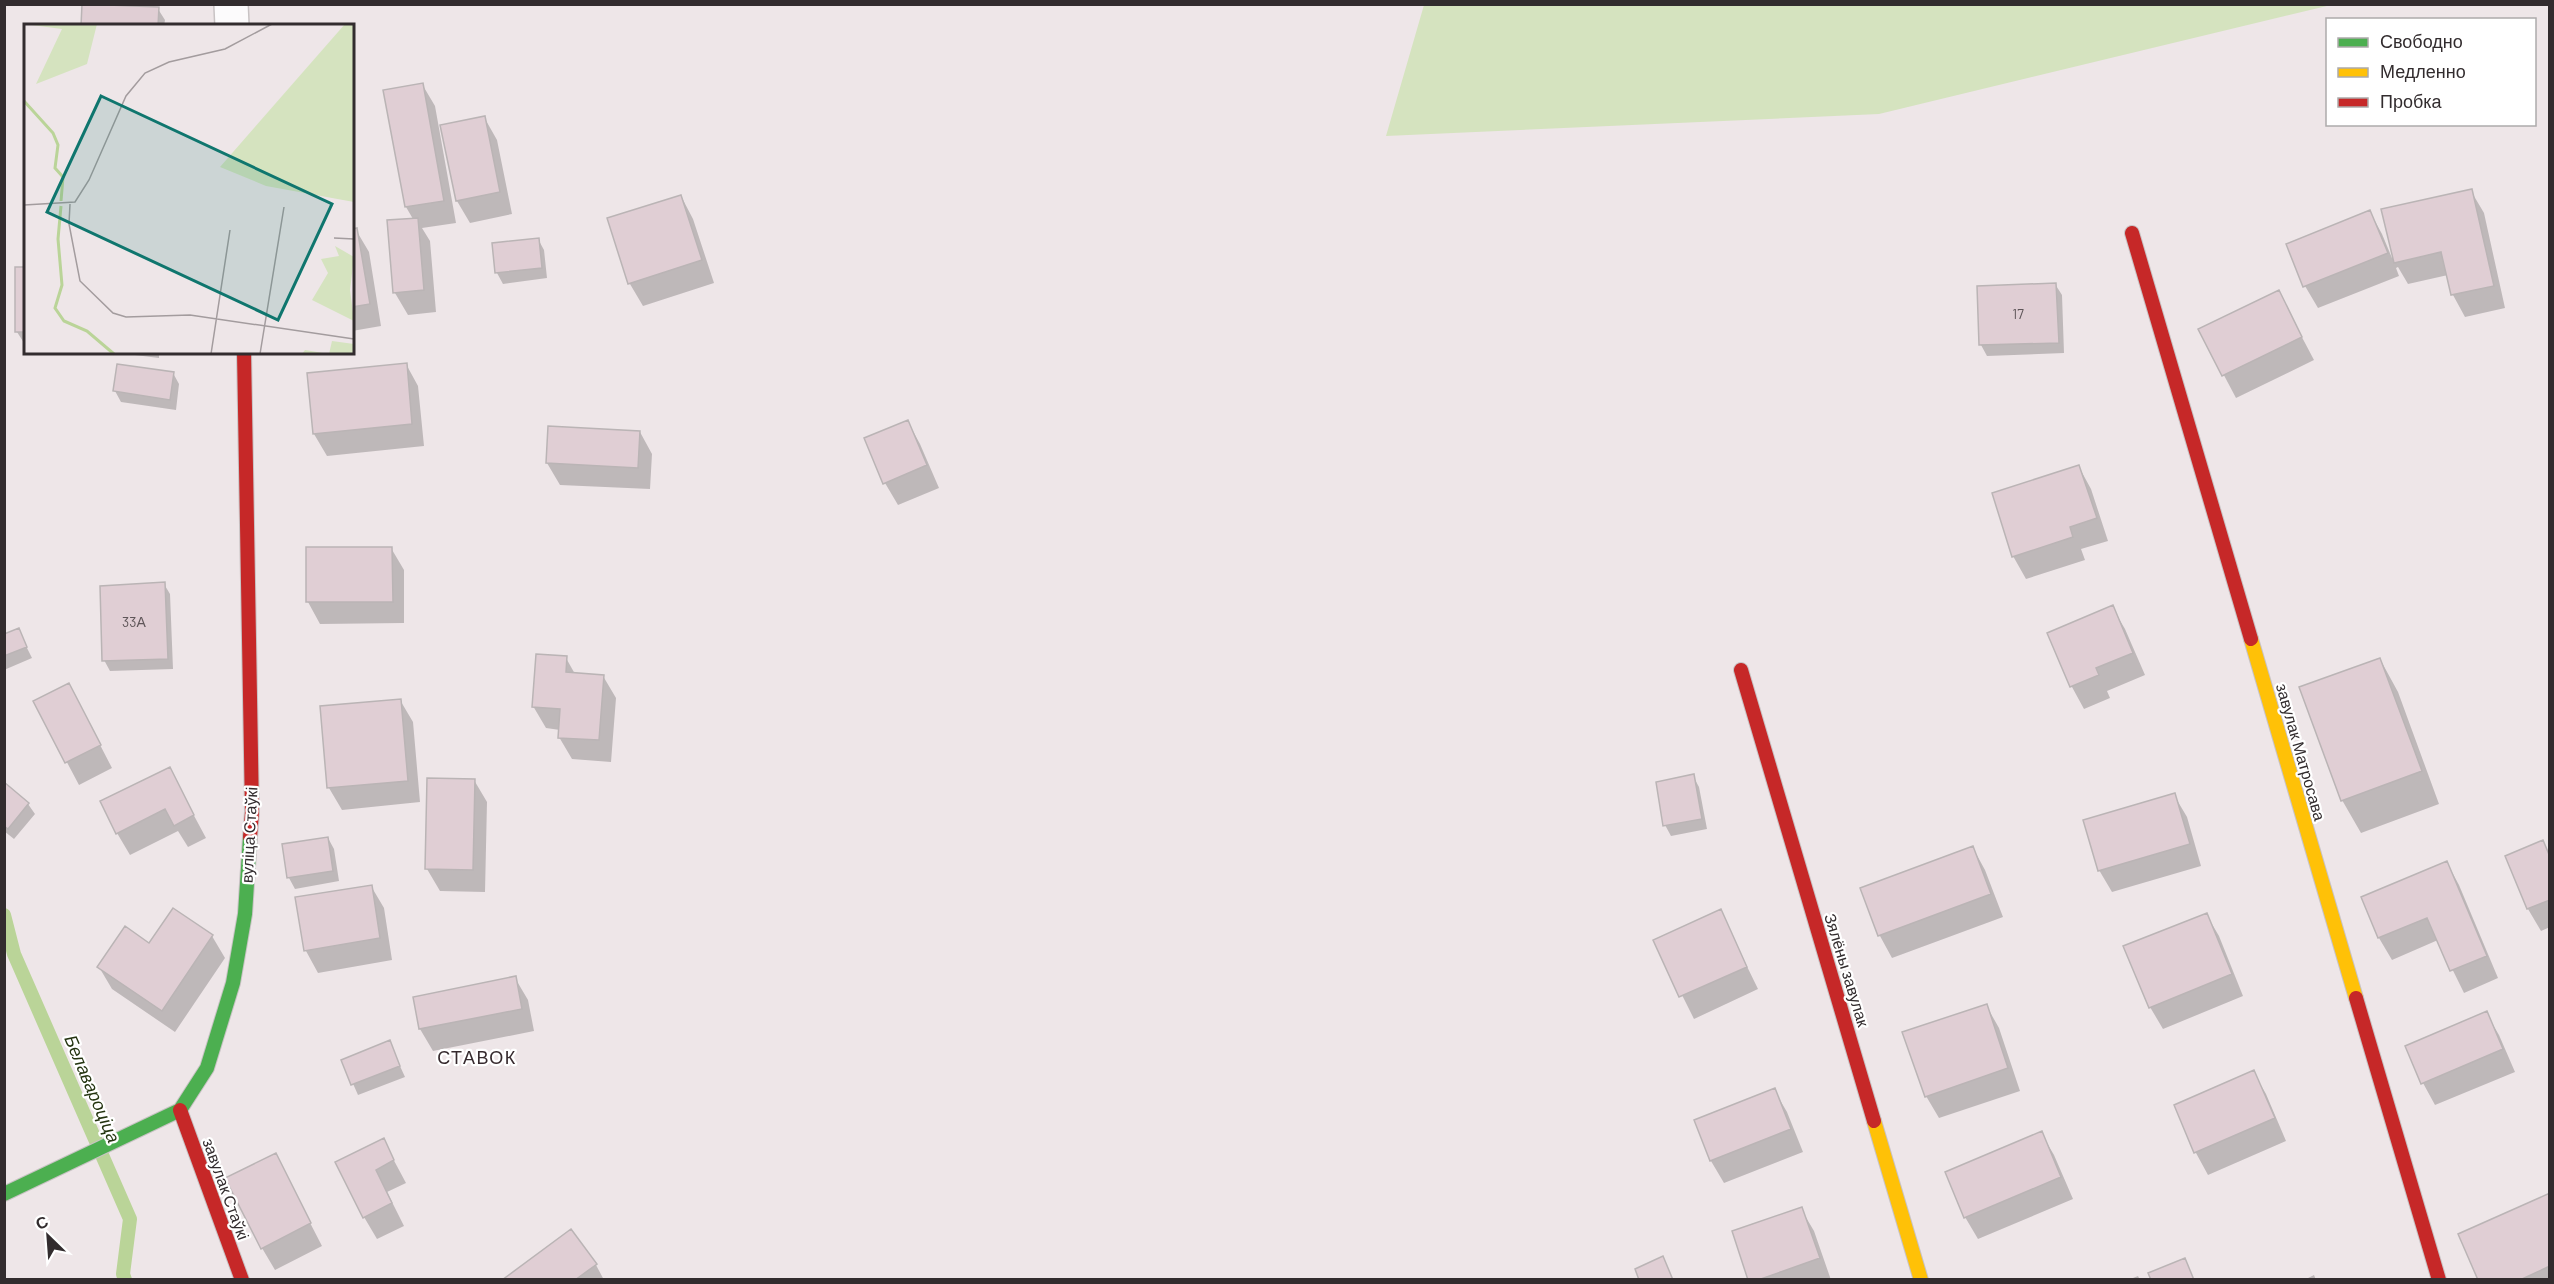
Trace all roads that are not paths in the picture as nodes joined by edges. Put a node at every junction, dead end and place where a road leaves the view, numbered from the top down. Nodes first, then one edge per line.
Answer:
1 (231, 4) edge
2 (232, 24) edge
3 (2132, 233) dead end
4 (244, 354) edge
5 (1741, 670) dead end
6 (180, 1110) junction
7 (4, 1194) edge
8 (242, 1280) edge
9 (1922, 1280) edge
10 (2439, 1280) edge

1 - 2 street
3 - 10 street, завулак Матросава
4 - 6 street, вуліца Стаўкі
5 - 9 street, Зялёны завулак
6 - 7 street
6 - 8 street, завулак Стаўкі

